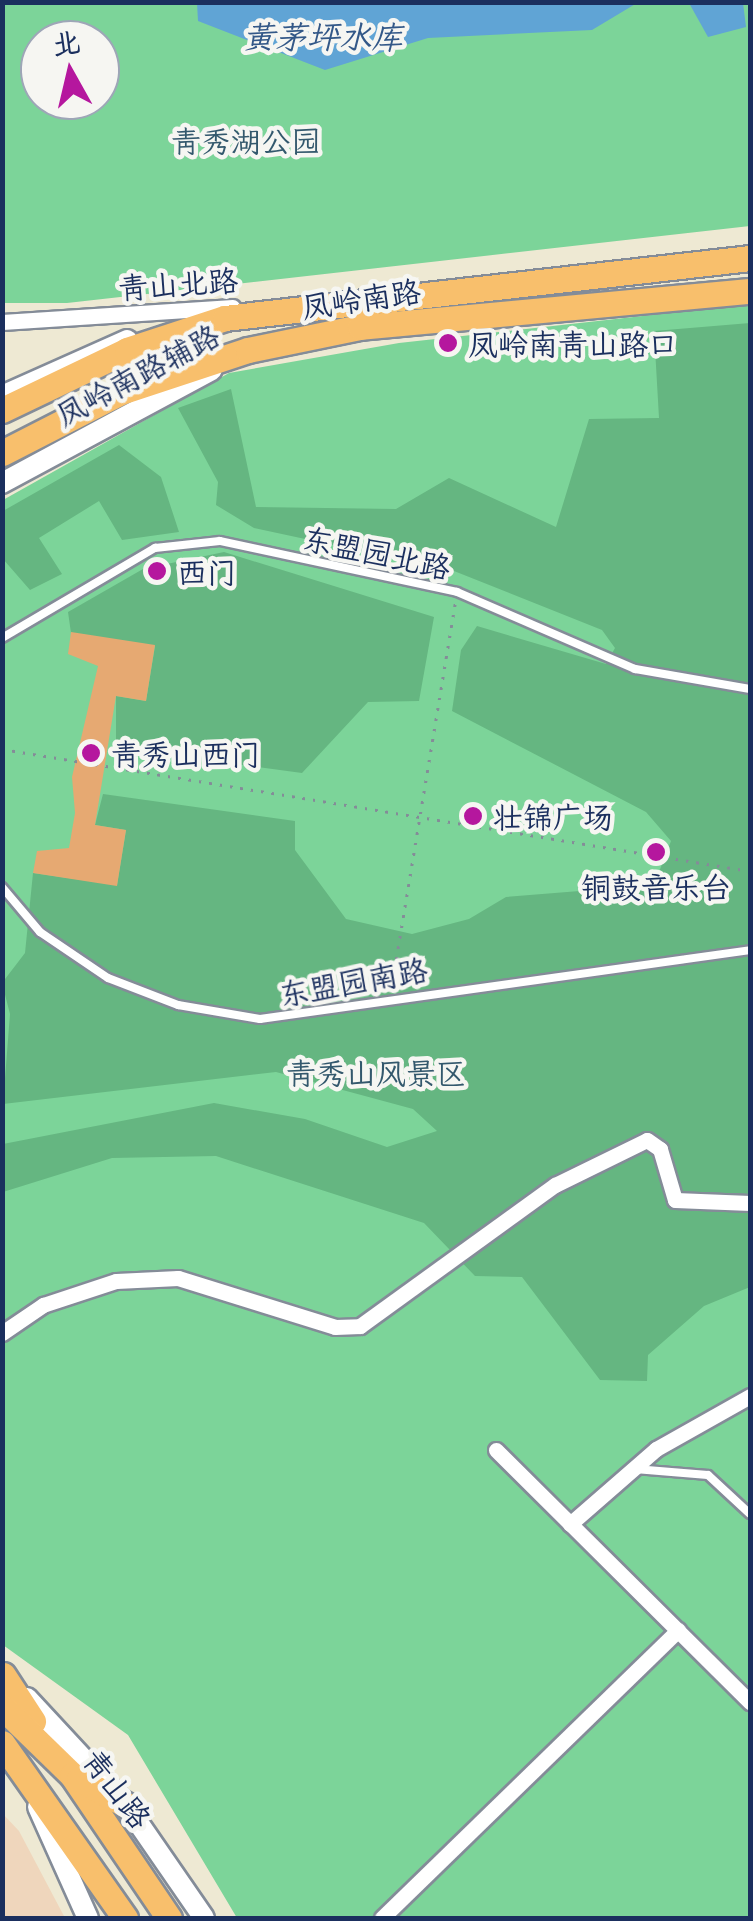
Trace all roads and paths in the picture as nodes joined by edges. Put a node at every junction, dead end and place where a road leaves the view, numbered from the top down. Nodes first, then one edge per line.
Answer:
1 (750, 258) edge
2 (750, 291) edge
3 (356, 297) junction
4 (230, 307) junction
5 (2, 322) edge
6 (248, 350) junction
7 (2, 396) edge
8 (2, 410) edge
9 (2, 424) edge
10 (2, 453) edge
11 (2, 483) edge
12 (457, 592) junction
13 (2, 638) edge
14 (750, 688) edge
15 (2, 750) edge
16 (420, 817) junction
17 (750, 870) edge
18 (2, 887) edge
19 (750, 950) edge
20 (390, 995) junction
21 (750, 1203) edge
22 (2, 1333) edge
23 (750, 1396) edge
24 (496, 1450) dead end
25 (633, 1469) junction
26 (750, 1514) edge
27 (570, 1524) junction
28 (678, 1630) junction
29 (3, 1675) edge
30 (750, 1702) edge
31 (2, 1706) edge
32 (2, 1743) edge
33 (2, 1758) edge
34 (72, 1774) junction
35 (24, 1776) junction
36 (126, 1805) junction
37 (88, 1918) edge
38 (125, 1918) edge
39 (168, 1918) edge
40 (204, 1918) edge
41 (382, 1918) edge

1 - 3 main road, 凤岭南路
2 - 6 main road, 凤岭南路
3 - 4 street, 青山北路
3 - 8 main road, 凤岭南路
3 - 9 main road, 凤岭南路
4 - 5 street, 青山北路
4 - 7 street, 凤岭南路辅路
6 - 10 main road, 凤岭南路
6 - 11 street, 凤岭南路辅路
12 - 13 lane, 东盟园北路
12 - 14 lane, 东盟园北路
12 - 16 path
15 - 16 path
16 - 17 path
16 - 20 path
18 - 20 lane, 东盟园南路
19 - 20 lane, 东盟园南路
21 - 22 street
23 - 25 street
24 - 27 street
25 - 26 lane
25 - 27 street
27 - 28 street
28 - 30 street
28 - 41 street
29 - 34 main road
29 - 36 street
31 - 34 main road, 青山路
32 - 35 main road
33 - 35 street
34 - 36 main road
34 - 39 main road, 青山路
35 - 37 street
35 - 38 main road
36 - 40 street

